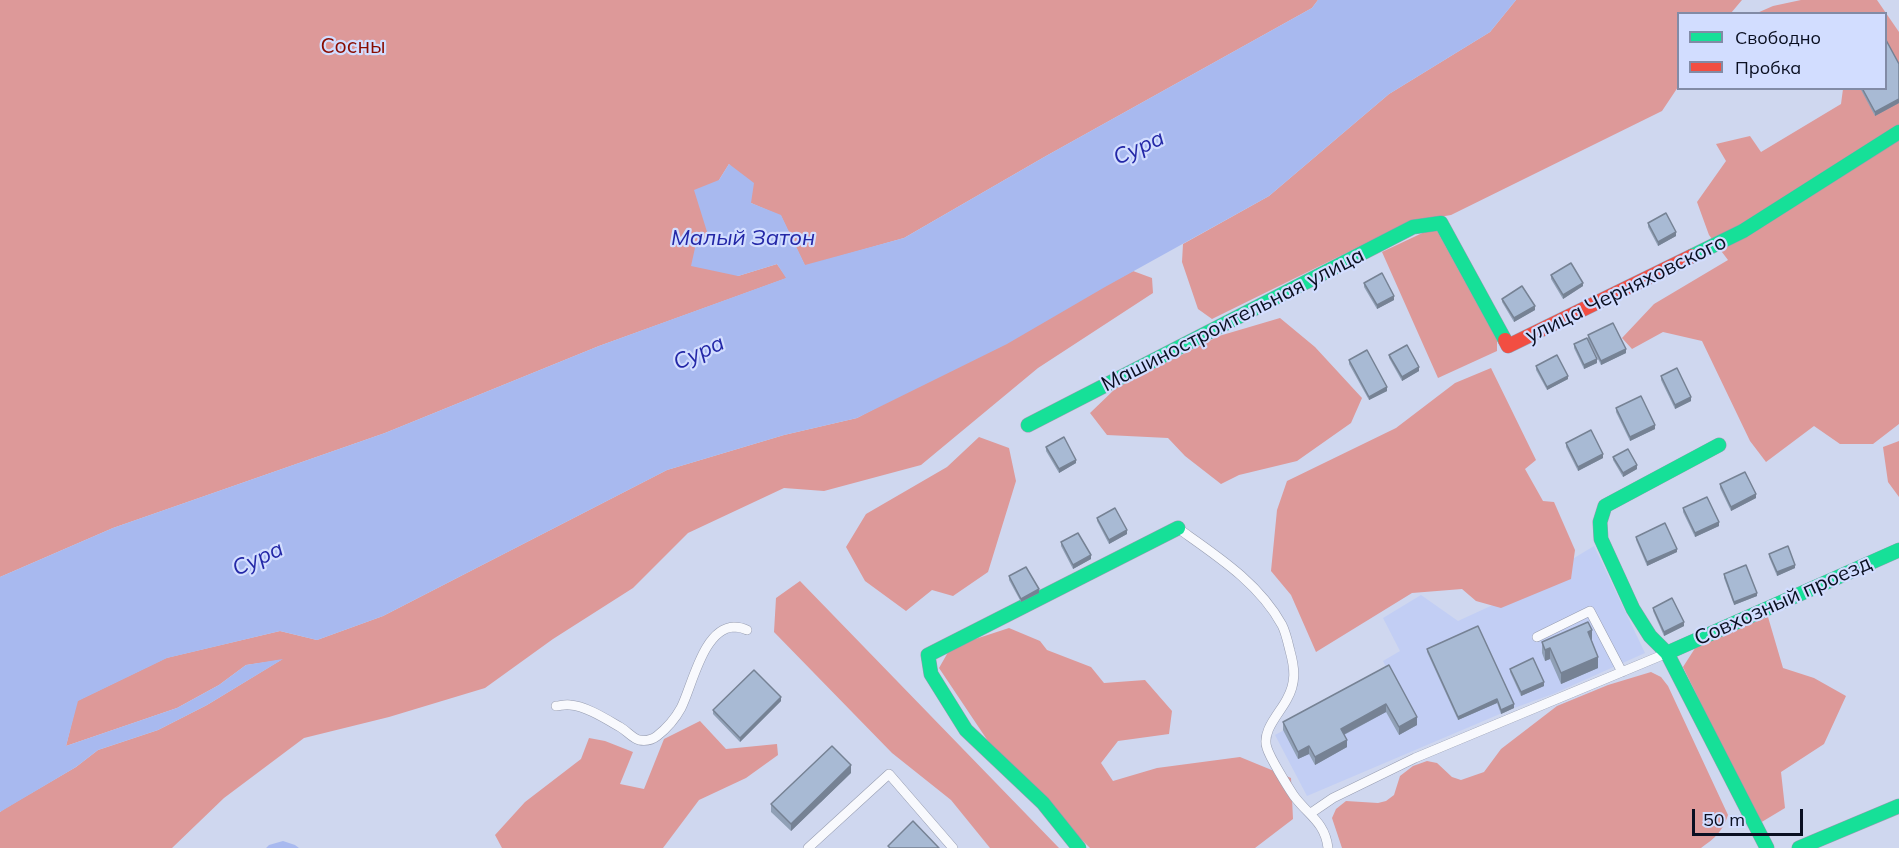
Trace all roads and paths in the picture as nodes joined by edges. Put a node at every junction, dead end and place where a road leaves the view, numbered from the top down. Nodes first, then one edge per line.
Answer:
1 (1899, 132) edge
2 (1440, 223) joint
3 (1028, 425) dead end
4 (1719, 445) dead end
5 (1178, 528) joint
6 (1899, 550) edge
7 (747, 630) dead end
8 (1537, 637) dead end
9 (1667, 653) junction
10 (1622, 672) junction
11 (556, 706) dead end
12 (1899, 806) edge
13 (1311, 813) junction
14 (808, 848) edge
15 (953, 848) edge
16 (1079, 848) edge
17 (1328, 848) edge
18 (1767, 848) edge
19 (1799, 848) edge

1 - 2 street, улица Черняховского
2 - 3 street, Машиностроительная улица
4 - 9 street
5 - 13 lane
5 - 16 street
6 - 9 street, Совхозный проезд
7 - 11 lane
8 - 10 lane
9 - 10 lane
9 - 18 street
10 - 13 lane
12 - 19 street
13 - 17 lane
14 - 15 lane

